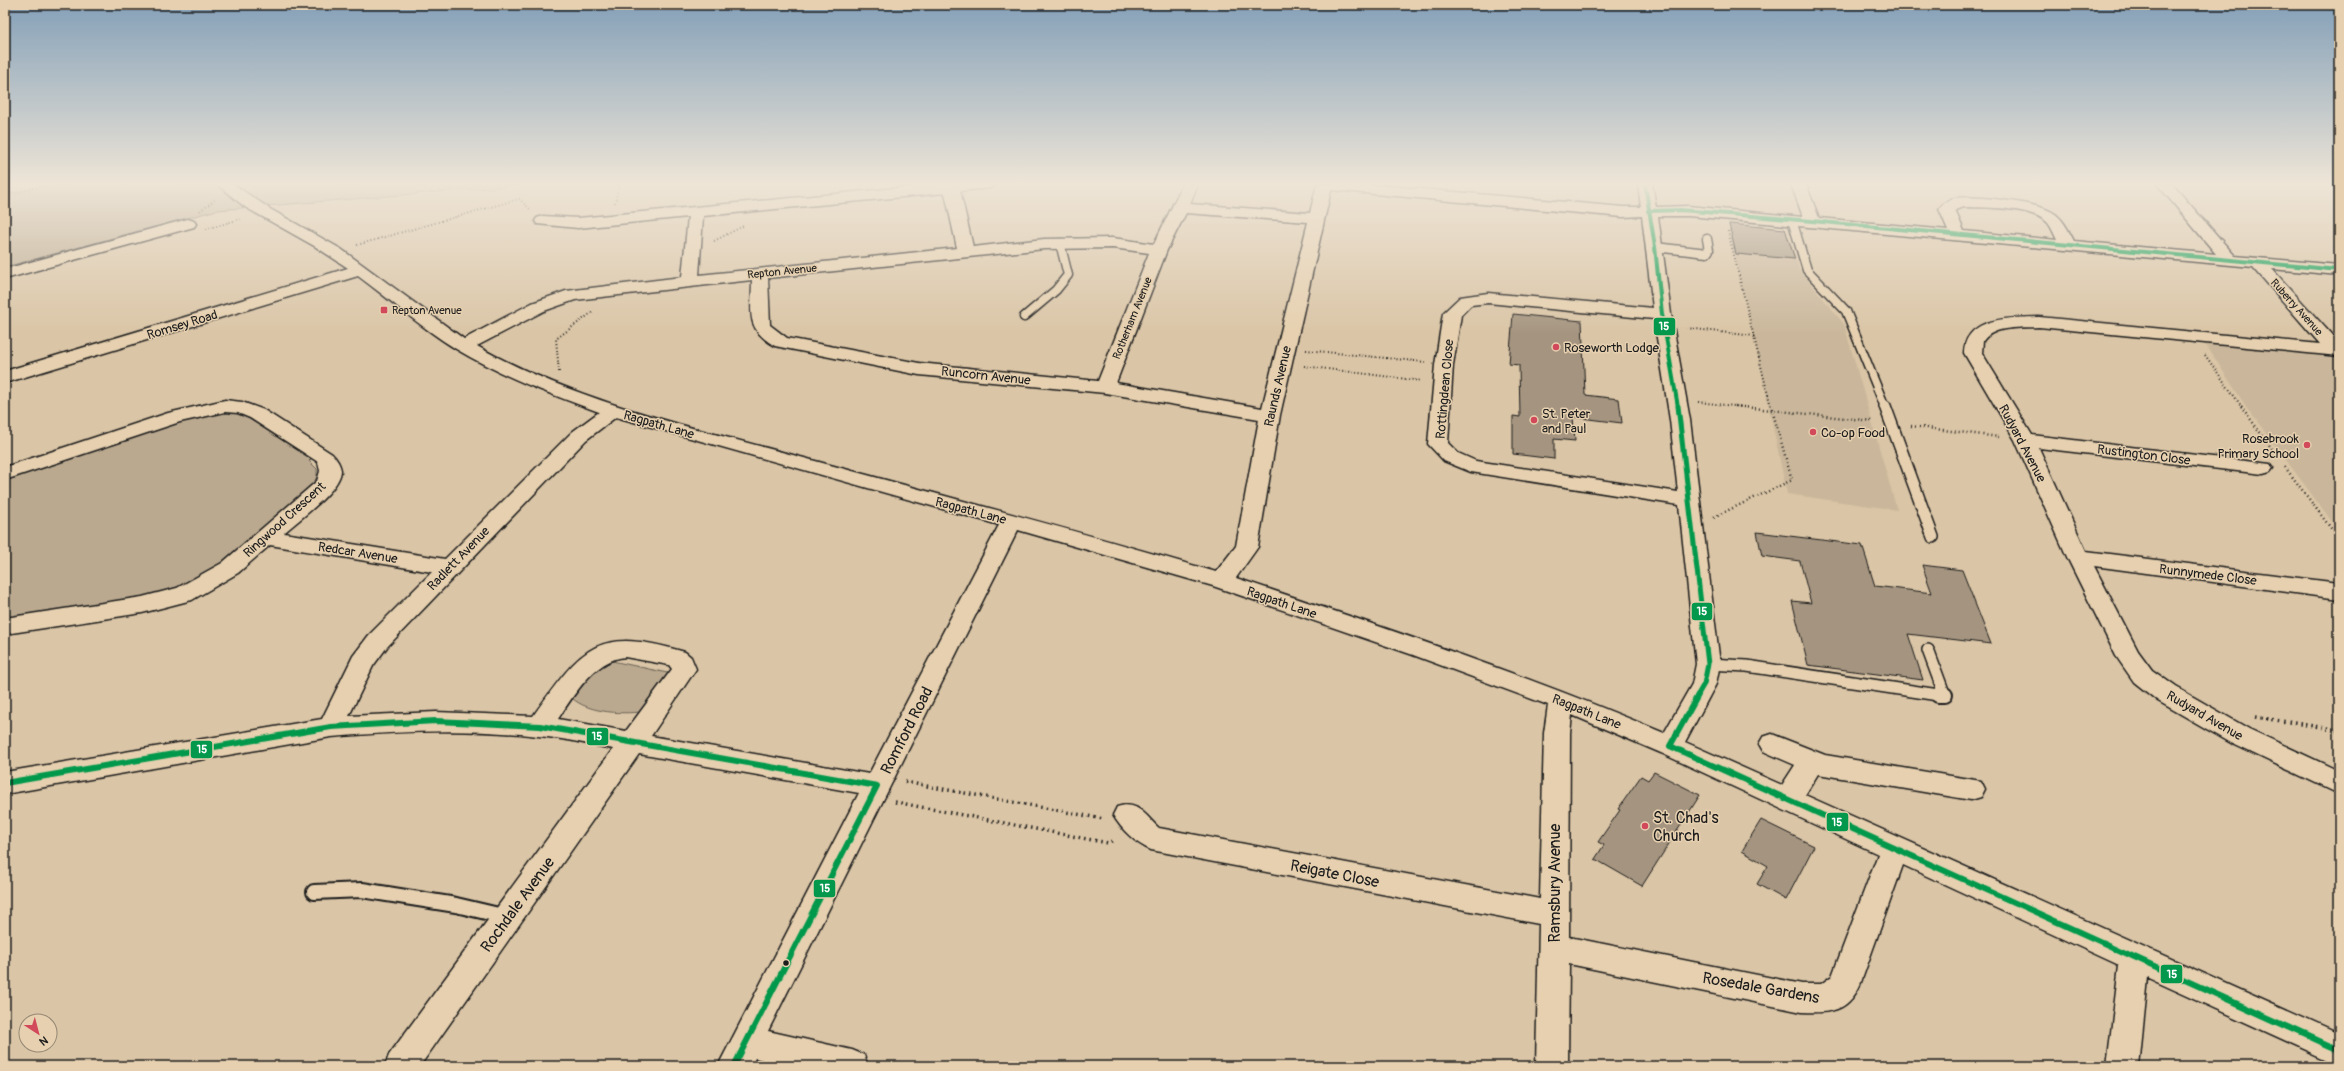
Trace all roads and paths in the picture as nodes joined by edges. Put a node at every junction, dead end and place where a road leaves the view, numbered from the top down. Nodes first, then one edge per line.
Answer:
1 (154, 234) edge
2 (303, 234) edge
3 (398, 234) edge
4 (694, 234) edge
5 (962, 234) edge
6 (1168, 234) edge
7 (1313, 234) edge
8 (1652, 234) edge
9 (1728, 234) edge
10 (1796, 234) edge
11 (1947, 234) edge
12 (2061, 234) edge
13 (2207, 234) edge
14 (1958, 235) joint
15 (1707, 239) dead end
16 (1060, 242) junction
17 (2068, 245) junction
18 (1655, 247) junction
19 (1159, 250) junction
20 (335, 252) junction
21 (966, 252) junction
22 (2230, 260) junction
23 (2258, 263) junction
24 (360, 270) junction
25 (2339, 270) edge
26 (760, 273) junction
27 (5, 274) edge
28 (690, 281) junction
29 (1662, 314) junction
30 (1024, 317) dead end
31 (1687, 328) dead end
32 (1754, 336) junction
33 (2192, 336) junction
34 (464, 346) junction
35 (2337, 351) edge
36 (1285, 356) junction
37 (1443, 374) junction
38 (5, 377) edge
39 (1105, 387) junction
40 (1676, 399) junction
41 (612, 410) junction
42 (1270, 415) junction
43 (1892, 424) junction
44 (2025, 440) junction
45 (2270, 465) junction
46 (5, 474) edge
47 (1688, 500) junction
48 (1012, 522) junction
49 (1691, 523) junction
50 (266, 537) junction
51 (1932, 537) dead end
52 (2339, 539) edge
53 (2078, 557) junction
54 (449, 567) junction
55 (1221, 582) junction
56 (2339, 591) edge
57 (5, 626) edge
58 (1928, 650) dead end
59 (1708, 664) junction
60 (1560, 700) junction
61 (2253, 717) dead end
62 (540, 726) junction
63 (331, 727) junction
64 (2339, 730) edge
65 (633, 741) junction
66 (1772, 744) dead end
67 (1670, 746) junction
68 (1812, 762) junction
69 (5, 783) edge
70 (2339, 783) edge
71 (876, 787) junction
72 (1971, 789) dead end
73 (1788, 799) junction
74 (1133, 820) junction
75 (1895, 847) junction
76 (314, 892) dead end
77 (1552, 914) junction
78 (507, 917) junction
79 (1554, 946) junction
80 (2135, 957) junction
81 (2339, 1050) edge
82 (740, 1054) edge
83 (401, 1066) edge
84 (852, 1066) edge
85 (1552, 1066) edge
86 (2123, 1066) edge

1 - 27 street
2 - 20 street, Ragpath Lane
3 - 20 path
4 - 28 street
5 - 21 street
6 - 19 street, Rotherham Avenue
7 - 36 street, Raunds Avenue
8 - 18 street
9 - 32 path
10 - 43 lane
11 - 14 street
12 - 17 street
13 - 22 street
14 - 17 street
15 - 18 lane
16 - 19 street, Repton Avenue
16 - 21 street, Repton Avenue
16 - 30 lane
17 - 22 street
18 - 29 street
19 - 39 street, Rotherham Avenue
20 - 24 street, Ragpath Lane
21 - 26 street, Repton Avenue
22 - 23 street
23 - 25 street
23 - 35 street, Ruberry Avenue
24 - 34 street, Ragpath Lane
24 - 38 street, Romsey Road
26 - 28 street, Repton Avenue
26 - 39 street, Runcorn Avenue
28 - 34 street, Repton Avenue
29 - 37 street, Rottingdean Close
29 - 40 street
31 - 32 path
32 - 49 path
33 - 35 street, Rudyard Avenue
33 - 44 street, Rudyard Avenue
33 - 45 path
34 - 41 street, Ragpath Lane
36 - 37 path
36 - 37 path
36 - 42 street, Raunds Avenue
37 - 47 street, Rottingdean Close
39 - 42 street, Runcorn Avenue
40 - 43 path
40 - 47 street
41 - 48 street, Ragpath Lane
41 - 54 street, Radlett Avenue
42 - 55 street, Raunds Avenue
43 - 44 path
43 - 51 lane
44 - 45 street, Rustington Close
44 - 53 street, Rudyard Avenue
45 - 52 path
46 - 50 street, Ringwood Crescent
47 - 49 street
48 - 55 street, Ragpath Lane
48 - 71 street, Romford Road
49 - 59 street
50 - 54 street, Redcar Avenue
50 - 57 street, Ringwood Crescent
53 - 56 street, Runnymede Close
53 - 70 street, Rudyard Avenue
54 - 63 street, Radlett Avenue
55 - 60 street, Ragpath Lane
58 - 59 lane
59 - 67 street
60 - 67 street, Ragpath Lane
60 - 77 street, Ramsbury Avenue
61 - 64 path
62 - 63 street
62 - 65 street
62 - 65 street, Rochdale Avenue
63 - 69 street
65 - 71 street
65 - 78 street, Rochdale Avenue
66 - 68 street
67 - 73 street, Ragpath Lane
68 - 72 street
68 - 73 street
71 - 74 path
71 - 74 path
71 - 82 street, Romford Road
73 - 75 street, Ragpath Lane
74 - 77 street, Reigate Close
75 - 79 street, Rosedale Gardens
75 - 80 street, Ragpath Lane
76 - 78 lane
77 - 79 street, Ramsbury Avenue
78 - 83 street, Rochdale Avenue
79 - 85 street, Ramsbury Avenue
80 - 81 street, Ragpath Lane
80 - 86 street
82 - 84 street

